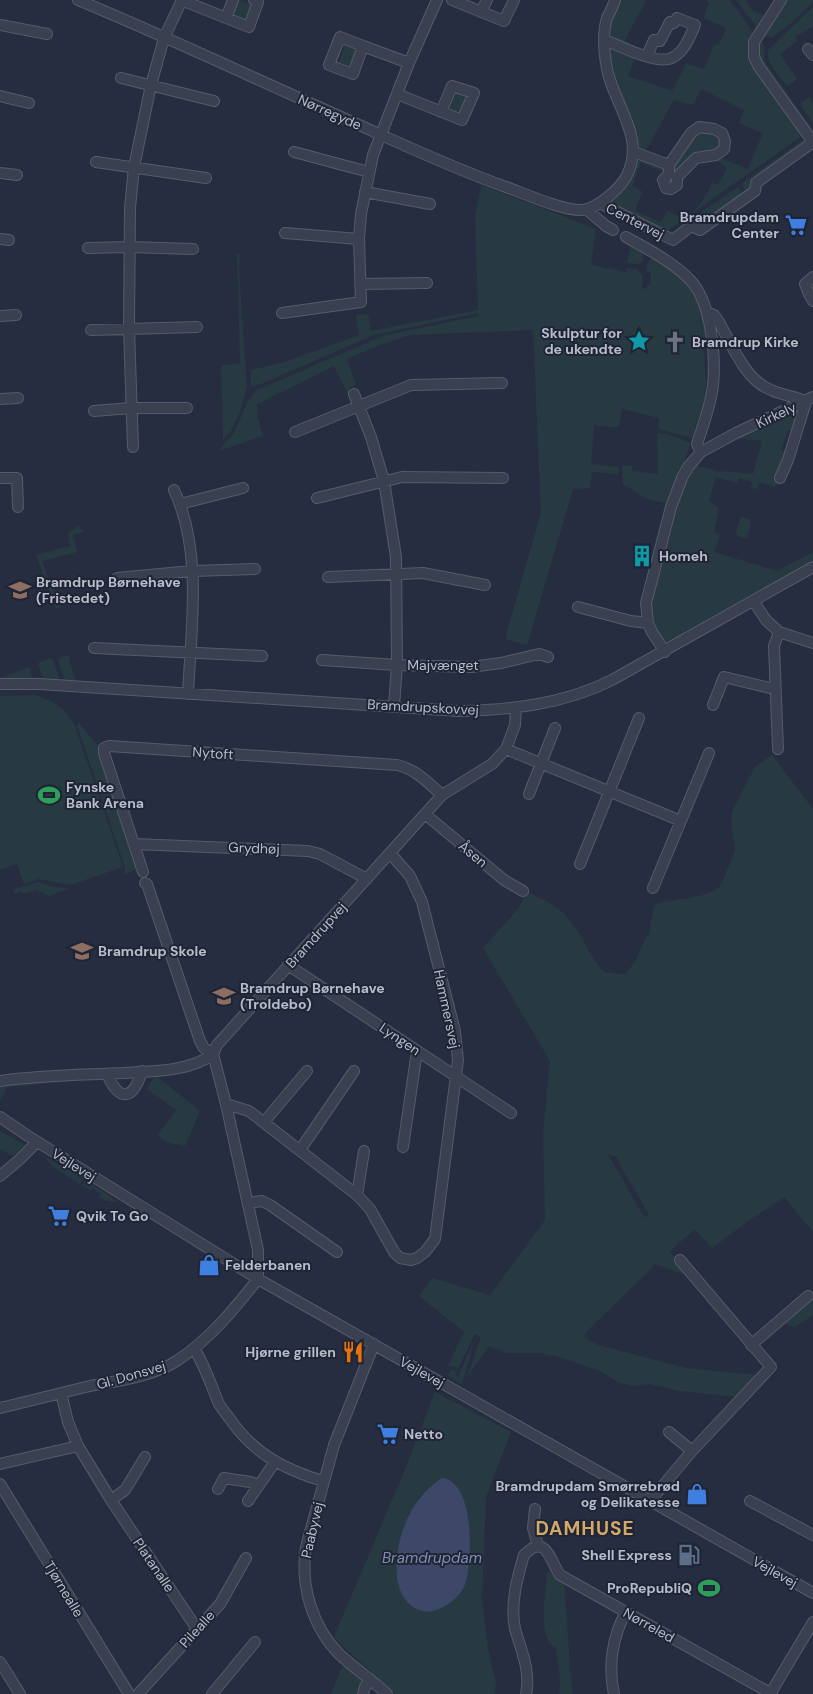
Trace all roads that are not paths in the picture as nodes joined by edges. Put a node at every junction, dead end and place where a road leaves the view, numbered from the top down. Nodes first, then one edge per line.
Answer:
1 (78, 0) edge
2 (182, 0) edge
3 (233, 0) edge
4 (254, 0) edge
5 (437, 0) edge
6 (452, 0) edge
7 (487, 0) edge
8 (514, 0) edge
9 (615, 0) edge
10 (782, 0) edge
11 (481, 12) junction
12 (226, 18) junction
13 (0, 25) edge
14 (48, 34) dead end
15 (164, 38) junction
16 (604, 40) junction
17 (363, 46) dead end
18 (647, 56) junction
19 (409, 63) junction
20 (121, 78) dead end
21 (151, 85) junction
22 (397, 94) junction
23 (0, 96) edge
24 (214, 101) dead end
25 (29, 104) dead end
26 (441, 112) dead end
27 (380, 135) junction
28 (813, 142) edge
29 (294, 152) dead end
30 (634, 152) junction
31 (96, 162) dead end
32 (134, 168) junction
33 (369, 172) junction
34 (672, 172) junction
35 (0, 173) edge
36 (17, 175) dead end
37 (206, 178) dead end
38 (365, 192) junction
39 (600, 203) junction
40 (430, 204) dead end
41 (587, 210) junction
42 (613, 230) dead end
43 (284, 234) dead end
44 (626, 236) dead end
45 (359, 239) junction
46 (128, 247) junction
47 (88, 248) dead end
48 (193, 249) dead end
49 (813, 277) edge
50 (427, 283) dead end
51 (360, 284) junction
52 (813, 300) edge
53 (282, 313) dead end
54 (708, 313) junction
55 (16, 315) dead end
56 (0, 316) edge
57 (197, 327) dead end
58 (129, 328) junction
59 (91, 330) dead end
60 (502, 384) dead end
61 (354, 394) dead end
62 (18, 398) dead end
63 (0, 399) edge
64 (809, 399) edge
65 (359, 407) junction
66 (132, 408) junction
67 (187, 408) dead end
68 (94, 411) dead end
69 (296, 432) dead end
70 (133, 448) dead end
71 (701, 452) junction
72 (0, 478) edge
73 (503, 478) dead end
74 (780, 478) dead end
75 (384, 481) junction
76 (243, 488) dead end
77 (174, 490) dead end
78 (317, 498) dead end
79 (180, 504) junction
80 (18, 507) dead end
81 (813, 567) edge
82 (256, 569) dead end
83 (192, 571) junction
84 (397, 574) junction
85 (328, 576) dead end
86 (117, 578) dead end
87 (485, 585) dead end
88 (754, 602) junction
89 (578, 607) dead end
90 (648, 623) junction
91 (779, 632) junction
92 (813, 643) edge
93 (94, 648) dead end
94 (665, 652) junction
95 (190, 653) junction
96 (262, 656) dead end
97 (548, 656) dead end
98 (322, 660) dead end
99 (397, 665) junction
100 (0, 684) edge
101 (774, 689) junction
102 (188, 694) junction
103 (712, 705) dead end
104 (394, 706) junction
105 (516, 708) junction
106 (639, 718) dead end
107 (555, 728) dead end
108 (506, 749) junction
109 (778, 749) dead end
110 (709, 753) dead end
111 (541, 763) junction
112 (609, 791) junction
113 (529, 794) dead end
114 (442, 795) junction
115 (425, 814) junction
116 (681, 821) junction
117 (134, 844) junction
118 (390, 853) junction
119 (580, 864) dead end
120 (143, 872) dead end
121 (367, 879) junction
122 (145, 883) dead end
123 (653, 888) dead end
124 (523, 891) dead end
125 (288, 965) junction
126 (417, 1051) junction
127 (213, 1054) junction
128 (142, 1071) junction
129 (307, 1071) dead end
130 (354, 1071) dead end
131 (107, 1074) junction
132 (456, 1077) junction
133 (0, 1081) edge
134 (226, 1104) junction
135 (511, 1113) dead end
136 (0, 1117) edge
137 (264, 1122) junction
138 (0, 1124) edge
139 (28, 1136) junction
140 (37, 1142) junction
141 (403, 1147) dead end
142 (300, 1150) junction
143 (364, 1151) dead end
144 (0, 1176) edge
145 (358, 1195) junction
146 (248, 1203) junction
147 (337, 1252) dead end
148 (680, 1260) dead end
149 (258, 1278) junction
150 (808, 1296) dead end
151 (374, 1344) junction
152 (751, 1345) junction
153 (194, 1348) junction
154 (62, 1392) junction
155 (0, 1408) edge
156 (669, 1432) dead end
157 (78, 1446) junction
158 (692, 1451) junction
159 (145, 1457) dead end
160 (275, 1462) junction
161 (0, 1464) edge
162 (323, 1481) junction
163 (0, 1484) edge
164 (259, 1485) junction
165 (218, 1489) dead end
166 (111, 1500) junction
167 (248, 1501) dead end
168 (650, 1501) junction
169 (750, 1501) dead end
170 (535, 1509) dead end
171 (813, 1534) edge
172 (538, 1546) junction
173 (246, 1558) dead end
174 (813, 1593) edge
175 (626, 1612) junction
176 (813, 1622) edge
177 (197, 1629) junction
178 (255, 1642) dead end
179 (0, 1662) edge
180 (370, 1679) junction
181 (20, 1694) edge
182 (129, 1694) edge
183 (138, 1694) edge
184 (212, 1694) edge
185 (363, 1694) edge
186 (387, 1694) edge
187 (526, 1694) edge
188 (614, 1694) edge
189 (771, 1694) edge

1 - 15 street, Nørregyde
2 - 12 street
2 - 15 street
3 - 12 street
4 - 12 street
5 - 19 street
6 - 11 street
7 - 11 street
8 - 11 street
9 - 16 street
10 - 28 street, Centervej
13 - 14 street
15 - 21 street
15 - 27 street, Nørregyde
16 - 18 street
16 - 30 street
17 - 19 street
18 - 18 street
19 - 22 street
20 - 21 street
21 - 24 street
21 - 32 street
22 - 26 street
22 - 27 street
23 - 25 street
27 - 33 street
27 - 41 street, Nørregyde
28 - 39 street, Centervej
29 - 33 street
30 - 34 street
30 - 39 street
31 - 32 street
32 - 37 street
32 - 46 street
33 - 38 street
34 - 34 street
35 - 36 street
38 - 40 street
38 - 45 street
39 - 41 street
41 - 42 street
43 - 45 street
44 - 54 street
45 - 51 street
46 - 47 street
46 - 48 street
46 - 58 street
49 - 52 street
50 - 51 street
51 - 53 street
54 - 64 street
54 - 71 street
55 - 56 street
57 - 58 street
58 - 59 street
58 - 66 street
60 - 65 street
61 - 65 street, Majvænget
62 - 63 street
64 - 71 street, Kirkely
64 - 74 street, Kirkely
65 - 69 street
65 - 75 street, Majvænget
66 - 67 street
66 - 68 street
66 - 70 street
71 - 90 street, Kirkely
72 - 80 street
73 - 75 street
75 - 78 street
75 - 84 street, Majvænget
76 - 79 street
77 - 79 street
79 - 83 street
81 - 88 street, Bramdrupskovvej
82 - 83 street
83 - 86 street
83 - 95 street
84 - 85 street
84 - 87 street
84 - 99 street, Majvænget
88 - 91 street
88 - 94 street, Bramdrupskovvej
89 - 90 street
90 - 94 street, Kirkely
91 - 92 street
91 - 101 street
93 - 95 street
94 - 105 street, Bramdrupskovvej
95 - 96 street
95 - 102 street
97 - 99 street, Majvænget
98 - 99 street, Majvænget
99 - 104 street, Majvænget
100 - 102 street, Bramdrupskovvej
101 - 103 street
101 - 109 street
102 - 104 street, Bramdrupskovvej
104 - 105 street, Bramdrupskovvej
105 - 108 street, Bramdrupvej
106 - 112 street
107 - 111 street
108 - 111 street
108 - 114 street, Bramdrupvej
110 - 116 street
111 - 112 street
111 - 113 street
112 - 116 street
112 - 119 street
114 - 115 street, Bramdrupvej
114 - 117 street, Nytoft
115 - 118 street, Bramdrupvej
115 - 124 street, Åsen
116 - 123 street
117 - 120 street, Nytoft
117 - 121 street, Grydhøj
118 - 121 street, Bramdrupvej
118 - 132 street, Hammersvej
121 - 125 street, Bramdrupvej
122 - 127 street
125 - 126 street, Lyngen
125 - 127 street, Bramdrupvej
126 - 132 street, Lyngen
126 - 141 street
127 - 128 street
127 - 134 street
128 - 131 street
128 - 131 street
129 - 137 street
130 - 142 street
131 - 133 street
132 - 135 street, Lyngen
132 - 145 street, Hammersvej
134 - 137 street
134 - 146 street
136 - 139 street, Vejlevej
137 - 142 street
138 - 139 street, Vejlevej
139 - 140 street, Vejlevej
140 - 144 street, Vejlevej
140 - 149 street, Vejlevej
142 - 145 street
143 - 145 street
146 - 147 street
146 - 149 street
148 - 152 street
149 - 151 street, Vejlevej
149 - 153 street, Gl. Donsvej
150 - 152 street
151 - 162 street, Paabyvej
151 - 168 street, Vejlevej
152 - 158 street
153 - 154 street, Gl. Donsvej
153 - 160 street
154 - 155 street, Gl. Donsvej
154 - 157 street, Platanalle
156 - 158 street
157 - 161 street
157 - 166 street, Platanalle
158 - 168 street
159 - 166 street
160 - 162 street
160 - 164 street
162 - 180 street, Paabyvej
163 - 182 street, Tjørnealle
164 - 165 street
164 - 167 street
166 - 177 street, Platanalle
168 - 174 street, Vejlevej
169 - 171 street
170 - 172 street
172 - 175 street, Nørreled
172 - 187 street
173 - 177 street, Pilealle
175 - 188 street
175 - 189 street, Nørreled
176 - 189 street
177 - 183 street, Pilealle
178 - 184 street
179 - 181 street
180 - 185 street
180 - 186 street, Paabyvej

